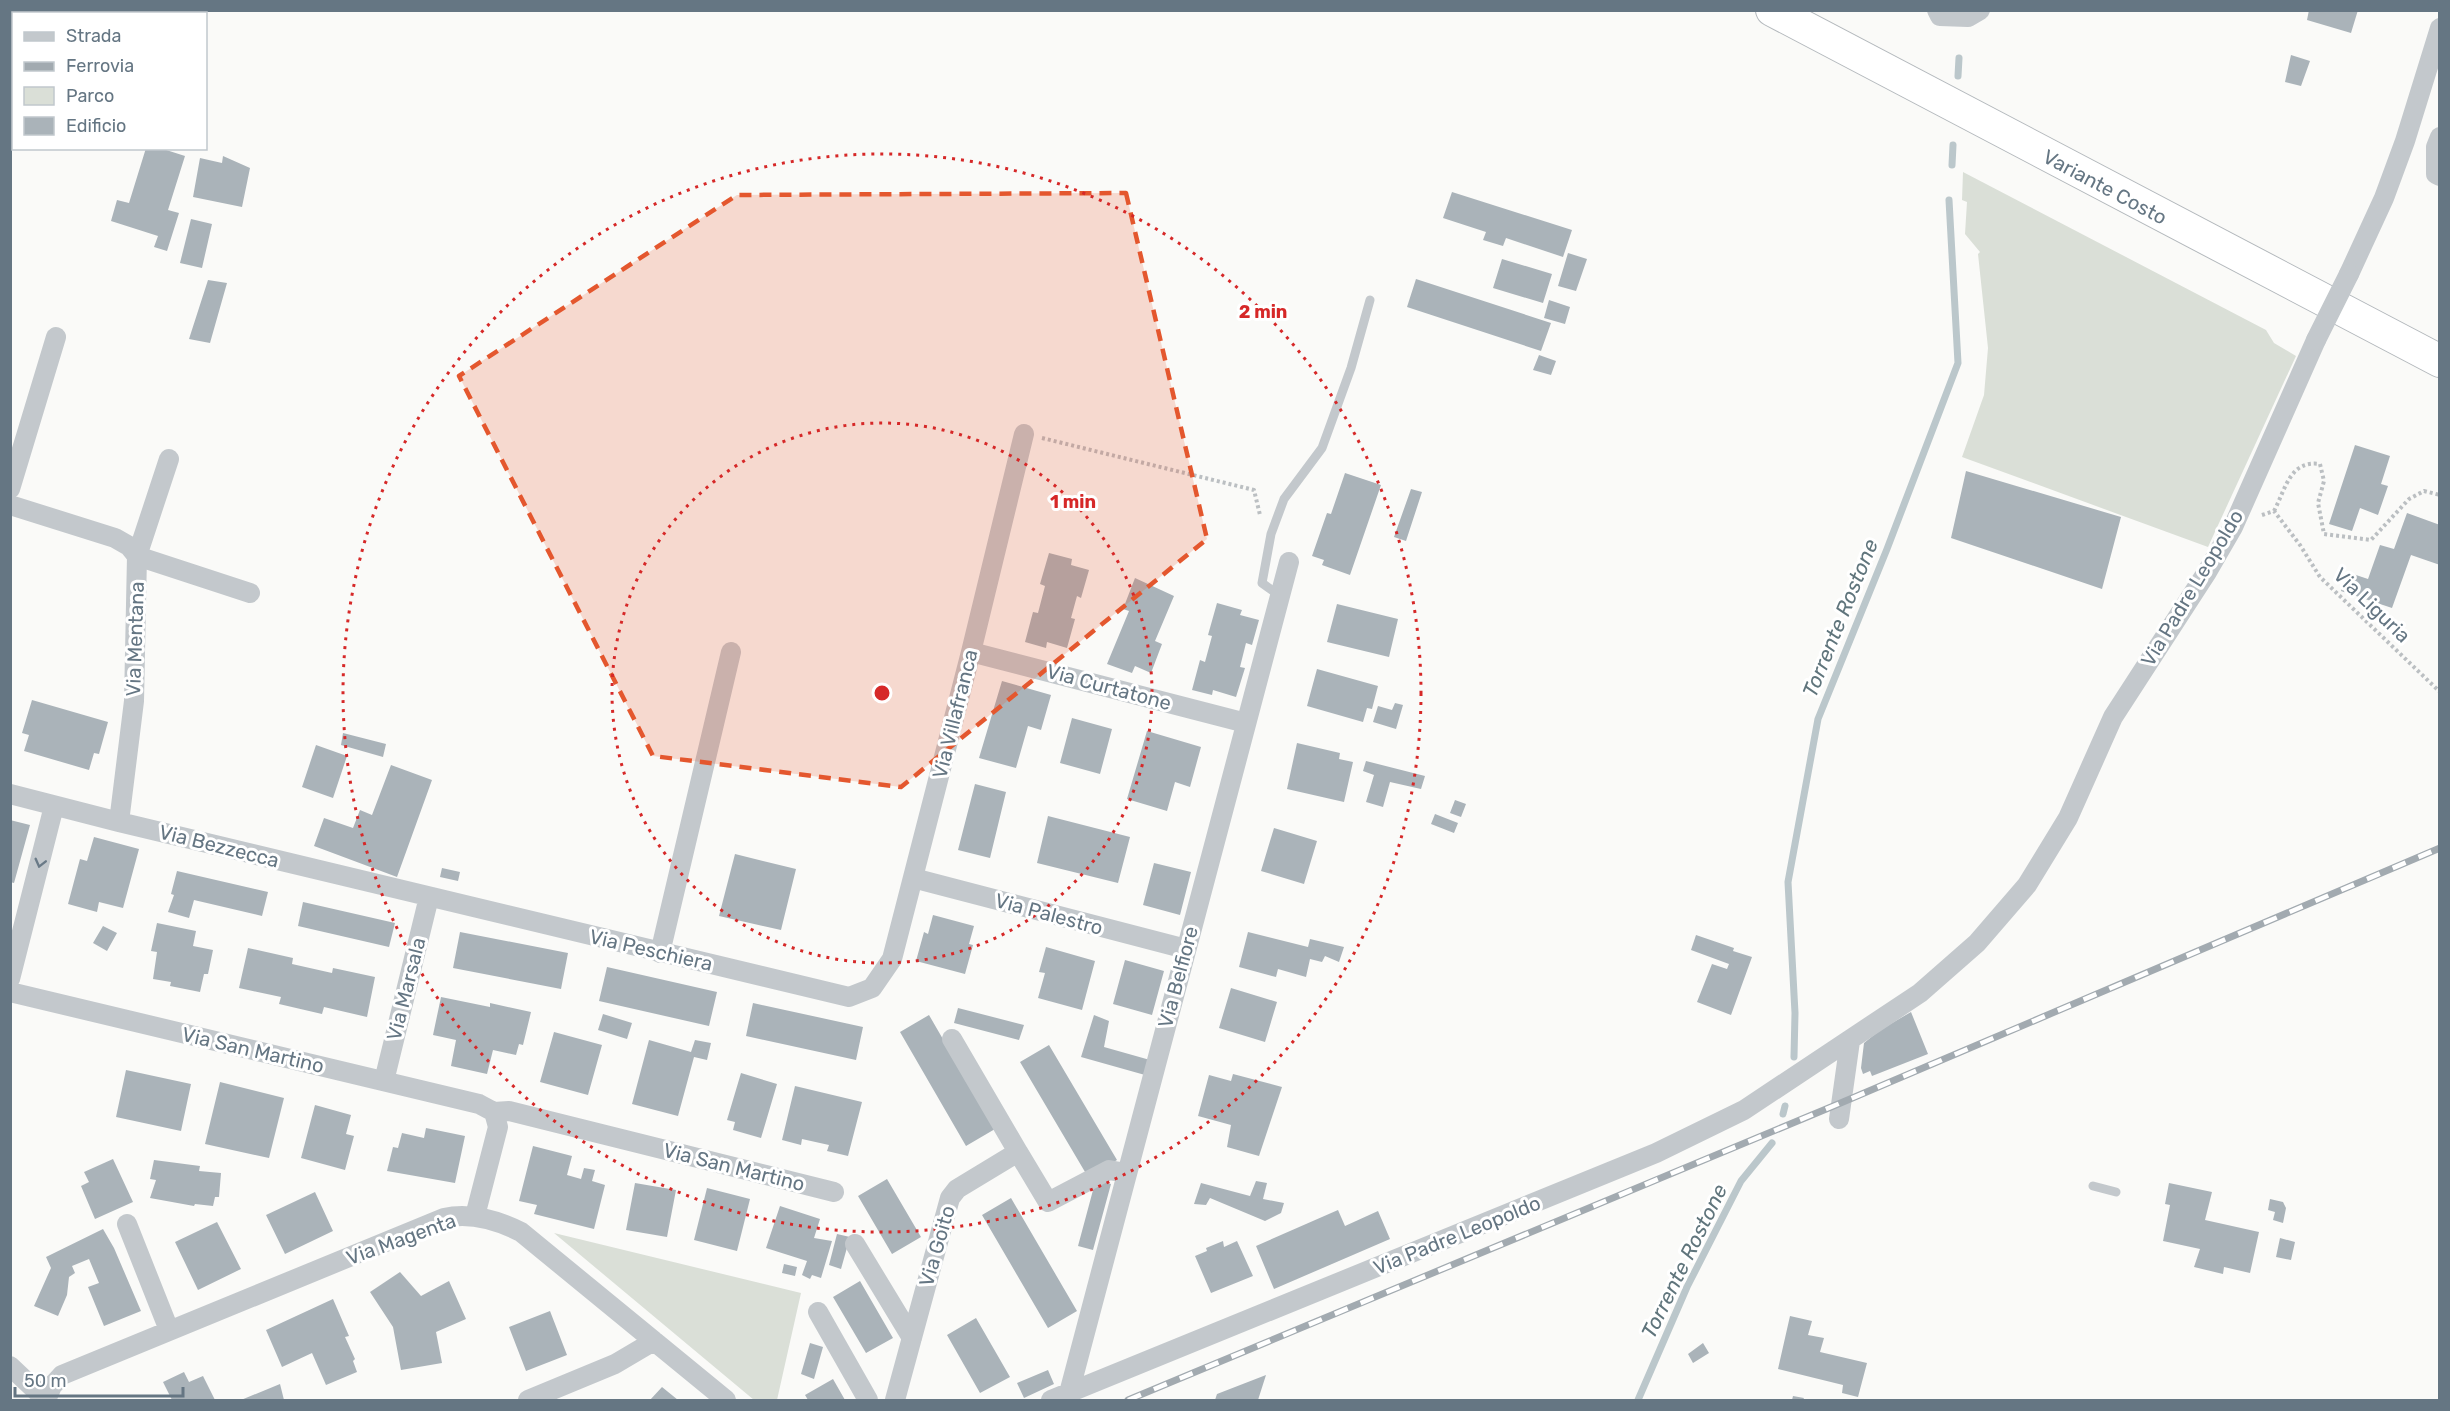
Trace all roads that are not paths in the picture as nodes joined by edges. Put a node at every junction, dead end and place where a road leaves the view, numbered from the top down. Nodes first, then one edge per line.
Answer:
1 (1772, 10) edge
2 (1937, 10) edge
3 (1980, 10) edge
4 (2439, 28) edge
5 (2439, 137) edge
6 (2439, 176) edge
7 (1370, 300) dead end
8 (56, 337) dead end
9 (2439, 361) edge
10 (1024, 434) road end
11 (169, 459) dead end
12 (10, 489) edge
13 (10, 505) edge
14 (137, 556) junction
15 (1289, 562) dead end
16 (250, 593) dead end
17 (1280, 596) junction
18 (730, 652) dead end
19 (971, 652) junction
20 (1246, 723) junction
21 (10, 794) edge
22 (54, 806) junction
23 (119, 822) junction
24 (913, 878) junction
25 (429, 897) junction
26 (1186, 949) junction
27 (660, 953) junction
28 (10, 979) edge
29 (872, 988) joint
30 (10, 992) edge
31 (952, 1039) dead end
32 (1850, 1041) junction
33 (384, 1081) junction
34 (494, 1113) junction
35 (1839, 1119) dead end
36 (1018, 1152) junction
37 (1126, 1173) junction
38 (2092, 1186) dead end
39 (834, 1192) dead end
40 (2116, 1192) dead end
41 (475, 1216) junction
42 (127, 1224) dead end
43 (855, 1244) dead end
44 (818, 1312) dead end
45 (169, 1330) junction
46 (912, 1338) junction
47 (654, 1341) junction
48 (10, 1366) edge
49 (1060, 1396) edge
50 (46, 1401) edge
51 (528, 1401) edge
52 (726, 1401) edge
53 (868, 1401) edge
54 (895, 1401) edge

1 - 9 highway, Variante Costo
2 - 3 street
4 - 32 street, Via Padre Leopoldo, bridge
5 - 6 street
7 - 17 lane
8 - 12 street
10 - 19 street, Via Villafranca
11 - 14 street, Via Mentana
13 - 14 street
14 - 16 street
14 - 23 street, Via Mentana
15 - 17 street, Via Belfiore
17 - 20 street, Via Belfiore
18 - 27 street
19 - 20 street, Via Curtatone
19 - 24 street, Via Villafranca
20 - 26 street, Via Belfiore
21 - 22 street, Via Bezzecca
22 - 23 street, Via Bezzecca
22 -> 28 street
23 - 25 street, Via Bezzecca
24 - 26 street, Via Palestro
24 - 29 street, Via Villafranca
25 - 27 street, Via Peschiera
25 - 33 street, Via Marsala
26 - 37 street, Via Belfiore
27 - 29 street, Via Peschiera
30 - 33 street, Via San Martino
31 - 36 street
32 - 35 street
32 - 49 street, Via Padre Leopoldo
33 - 34 street, Via San Martino
34 - 39 street, Via San Martino
34 - 41 street
36 - 37 street
36 - 46 street, Via Goito
37 - 49 street, Via Belfiore
38 - 40 lane
41 - 45 street, Via Magenta
41 - 47 street, Via Magenta
42 - 45 street
43 - 46 street
44 - 53 street
45 - 50 street, Via Magenta
46 - 54 street, Via Goito
47 - 51 street
47 - 52 street, Via Magenta
48 - 50 street

